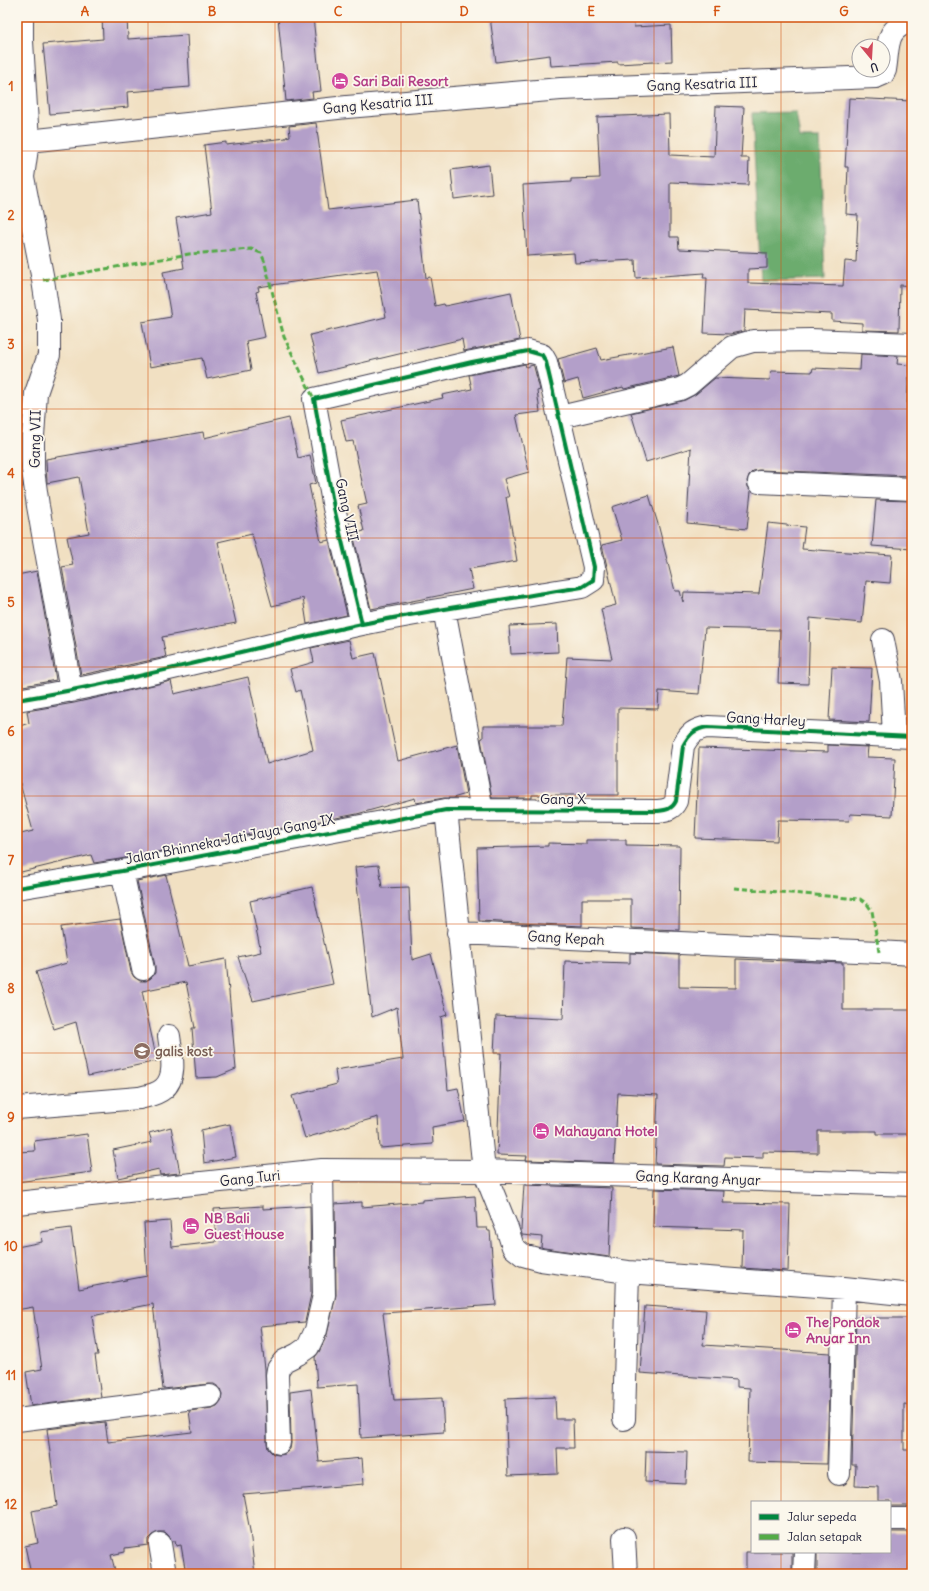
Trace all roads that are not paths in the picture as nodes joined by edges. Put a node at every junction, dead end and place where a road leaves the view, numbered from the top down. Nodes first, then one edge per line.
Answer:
1 (22, 17) edge
2 (912, 22) edge
3 (19, 41) edge
4 (28, 141) junction
5 (20, 178) edge
6 (912, 344) edge
7 (560, 417) junction
8 (759, 482) dead end
9 (912, 489) edge
10 (444, 609) junction
11 (362, 624) junction
12 (883, 640) dead end
13 (71, 691) junction
14 (17, 700) edge
15 (903, 737) edge
16 (676, 801) joint
17 (446, 810) junction
18 (482, 810) junction
19 (122, 871) junction
20 (17, 888) edge
21 (458, 933) junction
22 (912, 954) edge
23 (143, 969) dead end
24 (169, 1036) dead end
25 (17, 1108) edge
26 (322, 1170) junction
27 (484, 1171) junction
28 (912, 1185) edge
29 (17, 1203) edge
30 (628, 1272) junction
31 (844, 1288) junction
32 (912, 1295) edge
33 (210, 1396) dead end
34 (624, 1419) dead end
35 (17, 1420) edge
36 (279, 1443) dead end
37 (839, 1474) dead end
38 (891, 1518) edge
39 (912, 1519) edge
40 (624, 1538) dead end
41 (160, 1544) dead end
42 (805, 1553) edge
43 (165, 1574) edge
44 (626, 1574) edge
45 (804, 1574) edge

1 - 3 street
2 - 4 street, Gang Kesatria III
3 - 4 street
4 - 5 street, Gang VII
5 - 13 street, Gang VII
6 - 7 street
7 - 10 street
7 - 11 street, Gang VIII
8 - 9 street
10 - 11 street
10 - 18 street
11 - 13 street
12 - 15 street
13 - 14 street
15 - 16 street, Gang Harley
16 - 18 street, Gang X
17 - 18 street, Gang X
17 - 19 street, Jalan Bhinneka Jati Jaya Gang IX
17 - 21 street
19 - 20 street, Jalan Bhinneka Jati Jaya Gang IX
19 - 23 street
21 - 22 street, Gang Kepah
21 - 27 street
24 - 25 street
26 - 27 street, Gang Turi
26 - 29 street, Gang Turi
26 - 36 street
27 - 28 street, Gang Karang Anyar
27 - 30 street
30 - 31 street
30 - 34 street
31 - 32 street
31 - 37 street
33 - 35 street
38 - 39 street
40 - 44 street
41 - 43 street
42 - 45 street

